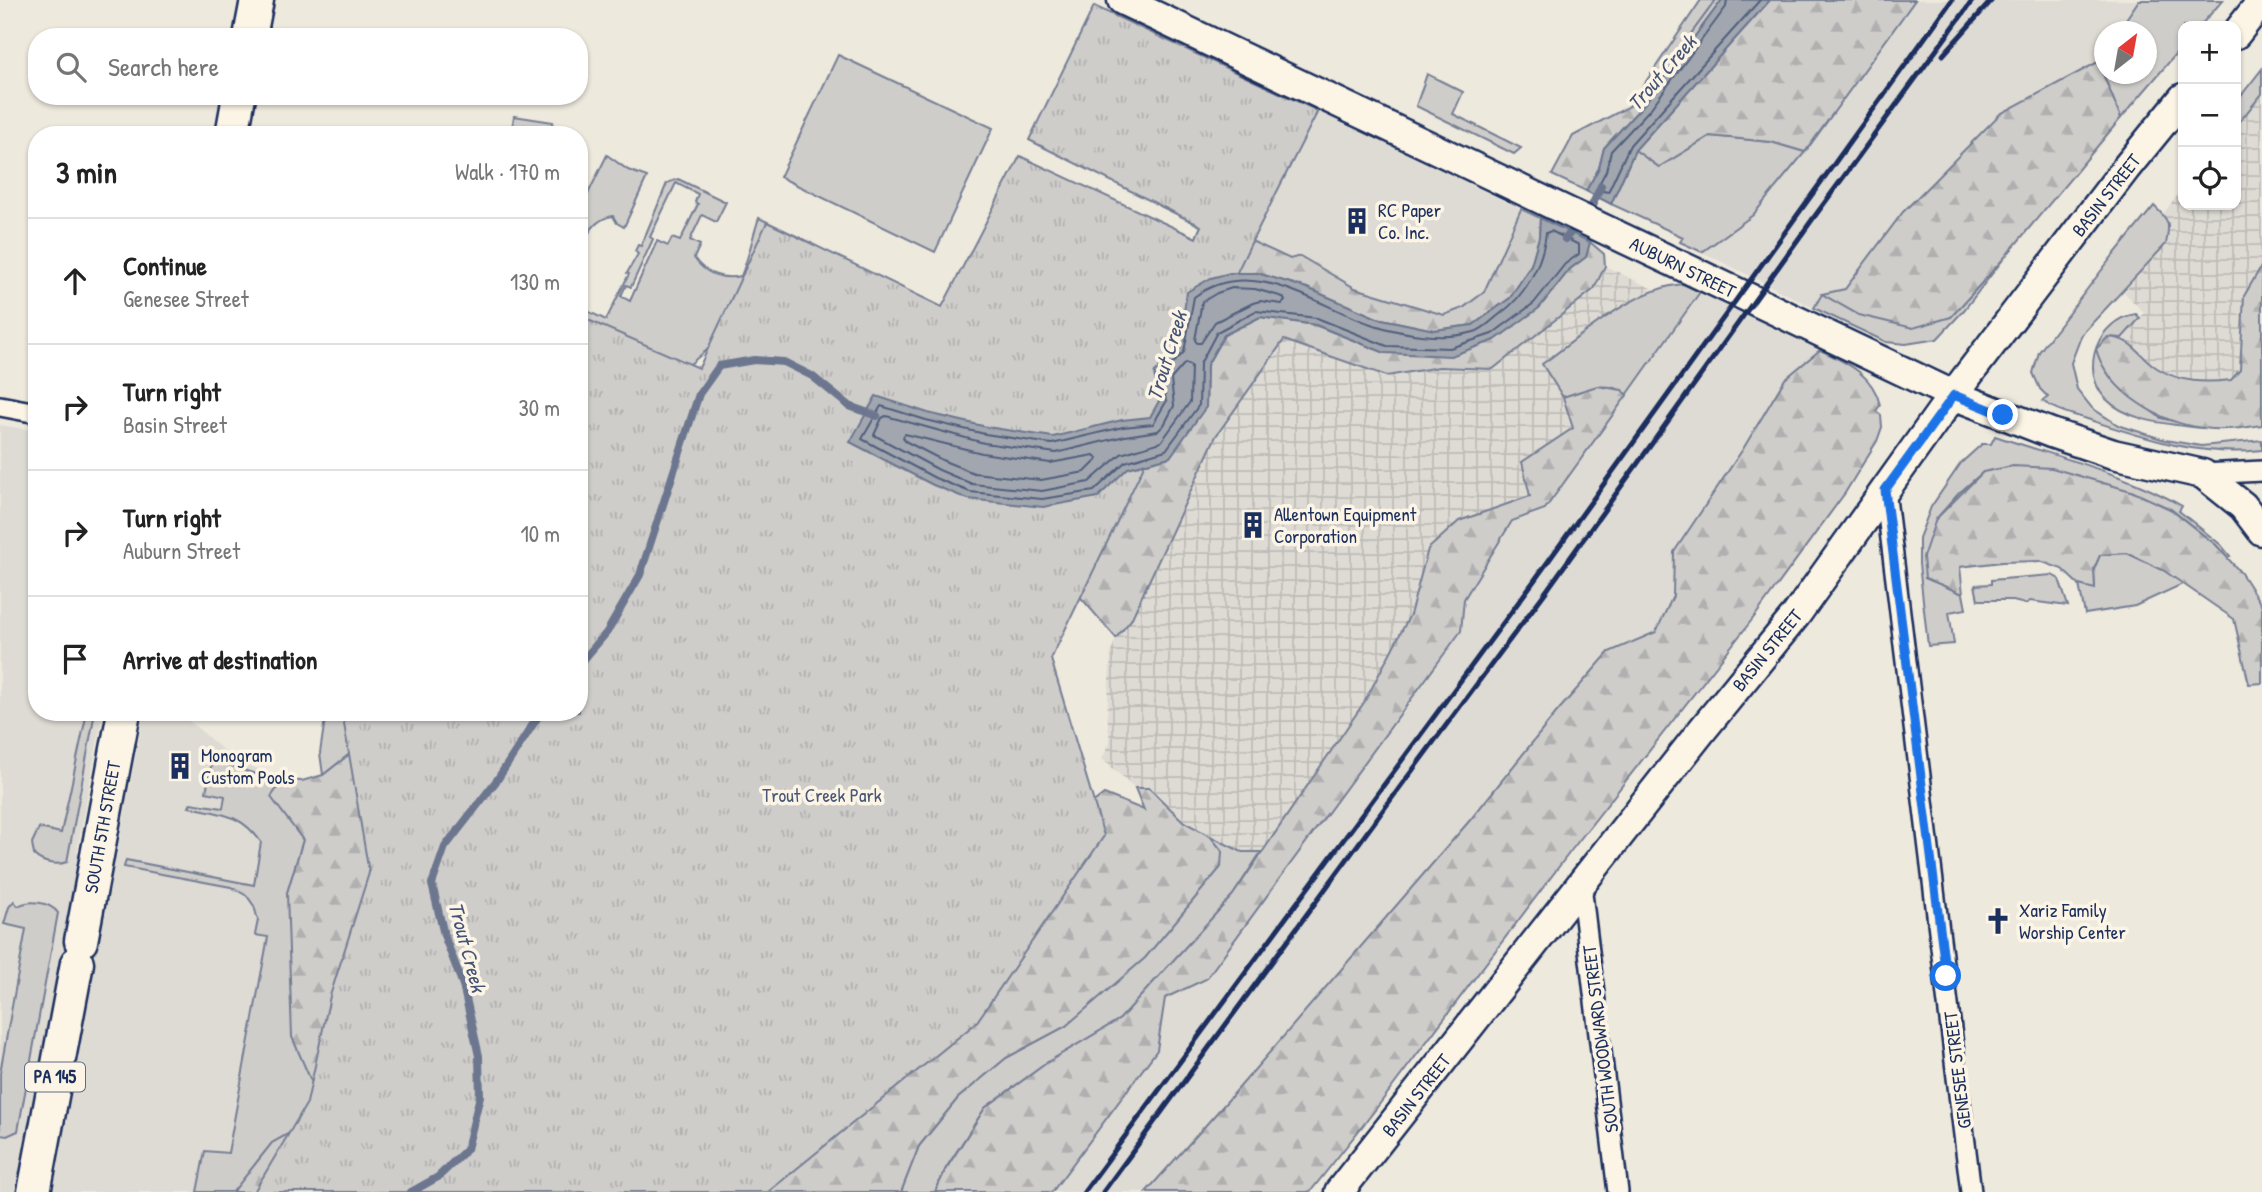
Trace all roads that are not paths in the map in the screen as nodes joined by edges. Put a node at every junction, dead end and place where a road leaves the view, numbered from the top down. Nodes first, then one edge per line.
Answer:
1 (257, 0) edge
2 (1122, 0) edge
3 (2262, 1) edge
4 (252, 28) edge
5 (2241, 28) edge
6 (2178, 104) edge
7 (237, 105) edge
8 (234, 126) edge
9 (1954, 395) junction
10 (0, 406) edge
11 (28, 411) edge
12 (2262, 471) edge
13 (2203, 474) junction
14 (1885, 490) junction
15 (2262, 531) edge
16 (122, 721) edge
17 (1581, 886) junction
18 (34, 1192) edge
19 (1339, 1192) edge
20 (1618, 1192) edge
21 (1971, 1192) edge

1 - 4 main road
2 - 9 main road, AUBURN STREET
3 - 5 main road
6 - 9 main road, BASIN STREET
7 - 8 main road
9 - 13 main road, AUBURN STREET
9 - 14 main road, BASIN STREET
10 - 11 street
12 - 13 street, AUBURN STREET
13 - 15 main road
14 - 17 main road, BASIN STREET
14 - 21 street, GENESEE STREET
16 - 18 main road, SOUTH 5TH STREET / PA 145
17 - 19 main road, BASIN STREET
17 - 20 street, SOUTH WOODWARD STREET

